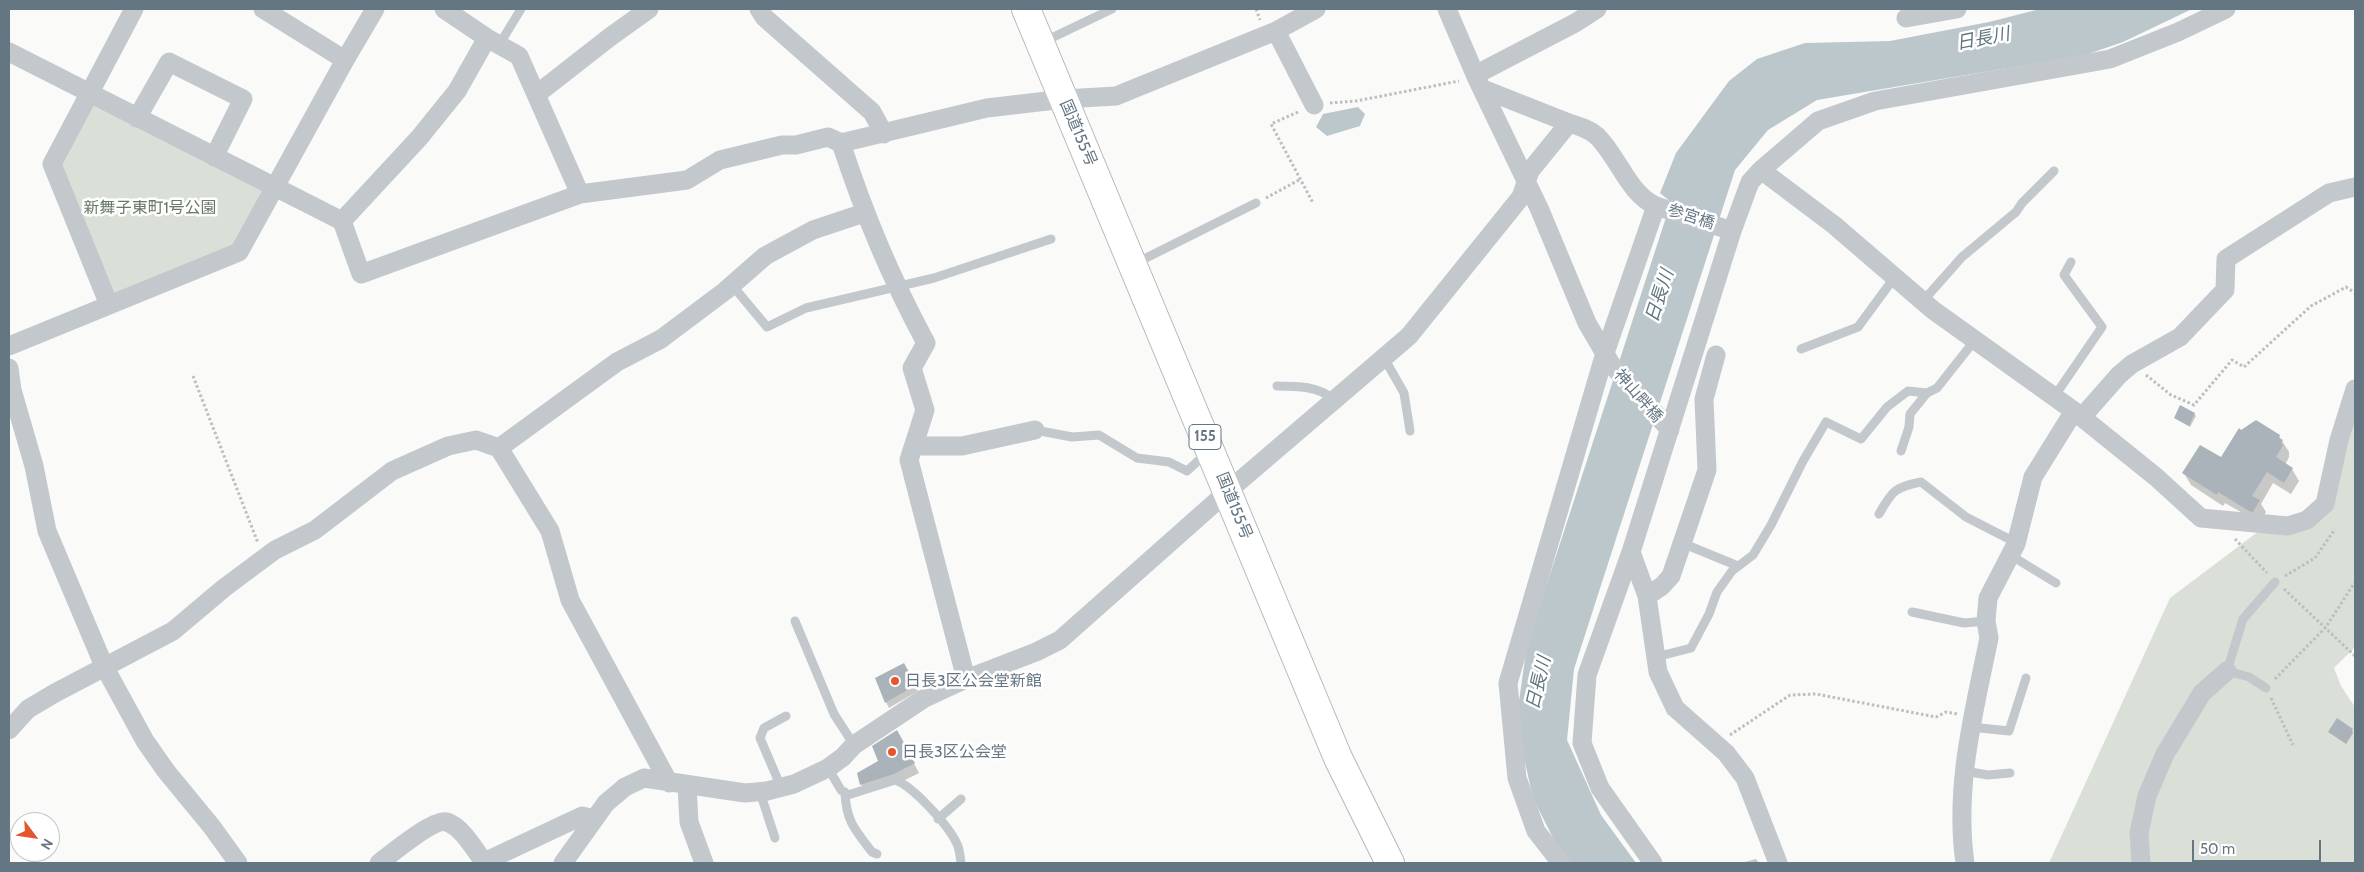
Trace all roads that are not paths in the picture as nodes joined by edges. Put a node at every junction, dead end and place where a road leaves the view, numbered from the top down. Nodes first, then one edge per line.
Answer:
1 (134, 9) edge
2 (263, 9) edge
3 (375, 9) edge
4 (444, 9) edge
5 (521, 9) edge
6 (649, 9) edge
7 (759, 9) edge
8 (1026, 9) edge
9 (1112, 9) edge
10 (1316, 9) edge
11 (1448, 9) edge
12 (1597, 9) edge
13 (1957, 9) edge
14 (2226, 9) edge
15 (1906, 18) dead end
16 (1276, 31) junction
17 (493, 42) junction
18 (1040, 43) junction
19 (9, 52) edge
20 (344, 60) junction
21 (1479, 80) junction
22 (91, 92) junction
23 (537, 94) junction
24 (1064, 99) junction
25 (1314, 104) road end
26 (137, 118) junction
27 (1569, 123) junction
28 (884, 134) junction
29 (841, 143) junction
30 (214, 157) junction
31 (1761, 170) junction
32 (2054, 171) dead end
33 (1526, 182) junction
34 (2355, 187) edge
35 (274, 188) junction
36 (580, 194) junction
37 (1256, 203) road end
38 (1656, 206) junction
39 (864, 213) junction
40 (342, 221) junction
41 (1729, 230) junction
42 (1051, 239) dead end
43 (2072, 262) dead end
44 (1133, 264) junction
45 (1894, 278) junction
46 (732, 285) junction
47 (897, 287) junction
48 (1923, 302) junction
49 (109, 305) junction
50 (1975, 340) junction
51 (9, 346) edge
52 (1801, 349) dead end
53 (1716, 355) dead end
54 (1384, 358) junction
55 (1608, 359) junction
56 (9, 368) edge
57 (1277, 386) dead end
58 (2355, 389) edge
59 (1926, 394) junction
60 (2054, 397) junction
61 (1334, 400) junction
62 (2078, 414) junction
63 (1668, 428) junction
64 (1035, 430) joint
65 (1410, 432) dead end
66 (914, 446) junction
67 (499, 448) junction
68 (1901, 451) dead end
69 (1213, 455) junction
70 (1228, 491) junction
71 (1879, 514) dead end
72 (1682, 543) junction
73 (2013, 547) junction
74 (1631, 552) junction
75 (1738, 566) junction
76 (2275, 582) road end
77 (2056, 583) dead end
78 (1647, 596) junction
79 (1912, 612) dead end
80 (795, 621) dead end
81 (1986, 621) junction
82 (1656, 657) junction
83 (104, 666) junction
84 (2227, 671) junction
85 (2026, 678) dead end
86 (966, 679) junction
87 (2266, 688) road end
88 (786, 716) dead end
89 (1972, 722) junction
90 (9, 728) edge
91 (854, 745) junction
92 (828, 768) junction
93 (1963, 771) junction
94 (2010, 773) dead end
95 (669, 783) junction
96 (687, 786) junction
97 (781, 787) junction
98 (760, 792) junction
99 (845, 792) junction
100 (961, 799) dead end
101 (594, 819) junction
102 (938, 819) junction
103 (775, 838) dead end
104 (877, 854) dead end
105 (238, 863) edge
106 (379, 863) edge
107 (563, 863) edge
108 (704, 863) edge
109 (961, 863) edge
110 (1390, 863) edge
111 (1560, 863) edge
112 (1653, 863) edge
113 (1778, 863) edge
114 (1966, 863) edge
115 (2142, 863) edge

1 - 22 street
2 - 20 street
3 - 20 street
4 - 17 street
5 - 17 lane
6 - 23 street
7 - 28 street
8 - 18 highway, 国道155号 / 155
9 - 18 lane
10 - 16 street
11 - 21 street, 神山畔橋
12 - 21 street
13 - 15 street
14 - 31 street
16 - 24 street
16 - 25 street
17 - 23 street
17 - 40 street
18 - 24 highway, 国道155号 / 155
19 - 22 street
20 - 35 street
21 - 27 street, 参宮橋
21 - 33 street, 神山畔橋
22 - 26 street
22 - 49 street
23 - 36 street
24 - 28 street
24 - 44 highway, 国道155号 / 155
26 - 30 street
26 - 30 street
27 - 33 street
27 - 38 street, 参宮橋
28 - 29 street
29 - 36 street
29 - 39 street
30 - 35 street
31 - 41 street
31 - 45 street
32 - 48 lane
33 - 54 street
33 - 55 street, 神山畔橋
34 - 62 street
35 - 40 street
35 - 49 street
36 - 40 street
37 - 44 lane
38 - 41 street, 参宮橋
38 - 55 street
39 - 46 street
39 - 47 street
41 - 63 street
42 - 47 lane
43 - 60 lane
44 - 69 highway, 国道155号 / 155
45 - 48 street
45 - 52 lane
46 - 47 lane
46 - 67 street
47 - 66 street
48 - 50 street
49 - 51 street
50 - 59 lane
50 - 60 street
53 - 72 street
54 - 61 street
54 - 65 lane
55 - 63 street, 神山畔橋
55 - 111 street
56 - 83 street
57 - 61 lane
58 - 62 street
59 - 68 lane
59 - 75 lane
60 - 62 street
61 - 70 street
62 - 73 street
63 - 74 street
64 - 66 street
64 - 69 lane
66 - 86 street
67 - 83 street
67 - 95 street
69 - 70 highway, 国道155号 / 155
70 - 86 street
70 - 110 highway, 国道155号 / 155
71 - 73 lane
72 - 75 lane
72 - 78 street
73 - 77 lane
73 - 81 street
74 - 78 street
74 - 112 street
75 - 82 lane
76 - 84 lane
78 - 82 street
79 - 81 lane
80 - 91 lane
81 - 89 street
82 - 113 street
83 - 90 street
83 - 105 street
84 - 87 lane
84 - 115 street
85 - 89 lane
86 - 91 street
88 - 97 lane
89 - 93 street
91 - 92 street
92 - 97 street
92 - 99 lane
93 - 94 lane
93 - 114 street
95 - 96 street
95 - 101 street
96 - 98 street
96 - 108 street
97 - 98 street
98 - 103 lane
99 - 102 lane
99 - 104 lane
100 - 102 lane
101 - 106 street
101 - 107 street
102 - 109 lane

